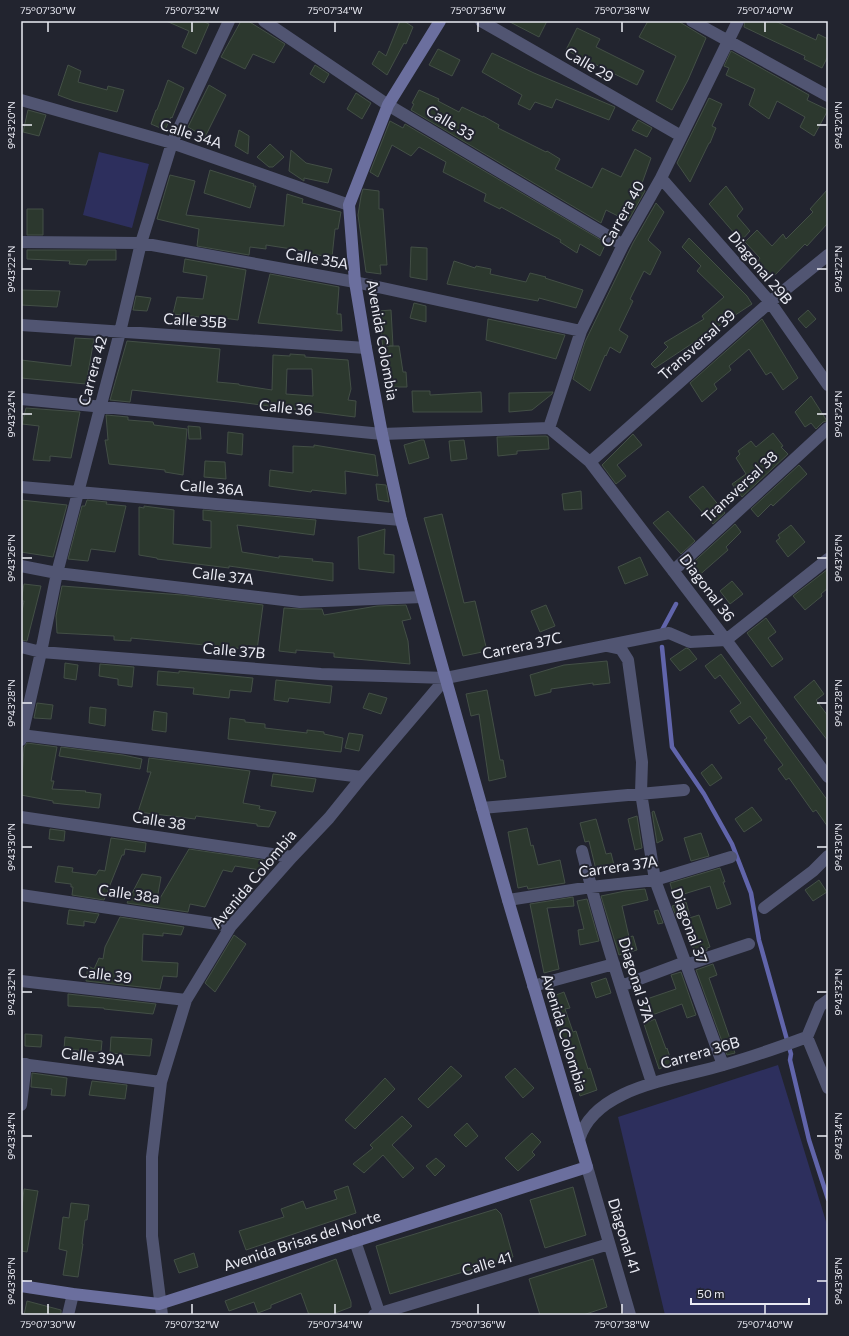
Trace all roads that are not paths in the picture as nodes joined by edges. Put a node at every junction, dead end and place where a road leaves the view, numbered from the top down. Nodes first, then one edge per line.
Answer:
1 (229, 21) edge
2 (264, 21) edge
3 (440, 21) edge
4 (481, 21) edge
5 (692, 21) edge
6 (738, 21) edge
7 (728, 41) junction
8 (828, 96) edge
9 (21, 100) edge
10 (388, 105) junction
11 (681, 136) junction
12 (172, 143) junction
13 (661, 178) junction
14 (349, 205) junction
15 (21, 242) edge
16 (141, 243) junction
17 (624, 245) junction
18 (828, 255) edge
19 (355, 282) junction
20 (770, 302) junction
21 (21, 325) edge
22 (581, 331) junction
23 (120, 332) junction
24 (366, 348) junction
25 (828, 385) edge
26 (21, 399) edge
27 (100, 406) junction
28 (549, 428) junction
29 (828, 428) edge
30 (382, 434) junction
31 (590, 462) junction
32 (21, 487) edge
33 (78, 492) junction
34 (401, 520) junction
35 (828, 559) edge
36 (21, 566) edge
37 (673, 570) junction
38 (56, 573) junction
39 (422, 597) junction
40 (726, 640) junction
41 (605, 645) junction
42 (21, 647) edge
43 (41, 652) junction
44 (446, 678) junction
45 (21, 737) edge
46 (362, 777) junction
47 (828, 777) edge
48 (684, 790) dead end
49 (641, 793) junction
50 (482, 808) junction
51 (21, 817) edge
52 (582, 851) dead end
53 (828, 856) edge
54 (292, 857) junction
55 (730, 857) dead end
56 (655, 880) junction
57 (591, 886) junction
58 (21, 895) edge
59 (508, 900) junction
60 (764, 908) dead end
61 (232, 926) junction
62 (749, 944) dead end
63 (614, 964) junction
64 (686, 964) junction
65 (21, 981) edge
66 (533, 986) junction
67 (621, 986) junction
68 (186, 1000) junction
69 (828, 1000) edge
70 (807, 1037) junction
71 (23, 1064) edge
72 (723, 1065) junction
73 (161, 1082) junction
74 (652, 1083) junction
75 (828, 1088) edge
76 (21, 1105) edge
77 (579, 1140) junction
78 (587, 1167) junction
79 (355, 1241) junction
80 (609, 1244) junction
81 (21, 1286) edge
82 (72, 1294) junction
83 (161, 1309) edge
84 (378, 1314) edge
85 (68, 1315) edge
86 (629, 1315) edge

1 - 12 street, Carrera 42
2 - 10 street, Calle 33
3 - 10 street, Avenida Colombia
4 - 11 street, Calle 29
5 - 7 street
6 - 7 street, Carrera 40
7 - 8 street
7 - 11 street, Carrera 40
9 - 12 street, Calle 34A
10 - 14 street, Avenida Colombia
10 - 17 street, Calle 33
11 - 13 street, Carrera 40
12 - 14 street, Calle 34A
12 - 16 street, Carrera 42
13 - 17 street, Carrera 40
13 - 20 street, Diagonal 29B
14 - 19 street, Avenida Colombia
15 - 16 street, Calle 35A
16 - 19 street, Calle 35A
16 - 23 street, Carrera 42
17 - 22 street, Carrera 40
18 - 20 street, Transversal 39
19 - 22 street, Calle 35A
19 - 24 street, Avenida Colombia
20 - 25 street, Diagonal 29B
20 - 31 street, Transversal 39
21 - 23 street, Calle 35B
22 - 28 street, Carrera 40
23 - 24 street, Calle 35B
23 - 27 street, Carrera 42
24 - 30 street, Avenida Colombia
26 - 27 street, Calle 36
27 - 30 street, Calle 36
27 - 33 street, Carrera 42
28 - 30 street, Calle 36
28 - 31 street, Diagonal 36
29 - 37 street, Transversal 38
30 - 34 street, Avenida Colombia
31 - 37 street, Diagonal 36
32 - 33 street, Calle 36A
33 - 34 street, Calle 36A
33 - 38 street, Carrera 42
34 - 39 street, Avenida Colombia
35 - 40 street
36 - 38 street, Calle 37A
37 - 40 street, Diagonal 36
38 - 39 street, Calle 37A
38 - 43 street, Carrera 42
39 - 44 street, Avenida Colombia
40 - 41 street, Carrera 37C
40 - 47 street, Diagonal 36
41 - 44 street, Carrera 37C
41 - 49 street
42 - 43 street, Calle 37B
43 - 44 street, Calle 37B
43 - 45 street, Carrera 42
44 - 46 street, Avenida Colombia
44 - 50 street, Avenida Colombia
45 - 46 street
46 - 54 street, Avenida Colombia
48 - 49 street
49 - 50 street
49 - 56 street, Diagonal 37
50 - 59 street, Avenida Colombia
51 - 54 street, Calle 38
52 - 57 street, Diagonal 37A
53 - 60 street
54 - 61 street, Avenida Colombia
55 - 56 street, Carrera 37A
56 - 57 street, Carrera 37A
56 - 64 street, Diagonal 37
57 - 59 street, Carrera 37A
57 - 63 street, Diagonal 37A
58 - 61 street, Calle 38a
59 - 66 street, Avenida Colombia
61 - 68 street, Avenida Colombia
62 - 64 street
63 - 66 street
63 - 67 street, Diagonal 37A
64 - 67 street
64 - 72 street, Diagonal 37
65 - 68 street, Calle 39
66 - 77 street, Avenida Colombia
67 - 74 street, Diagonal 37A
68 - 73 street, Avenida Colombia
69 - 70 street
70 - 72 street, Carrera 36B
70 - 75 street
71 - 73 street, Calle 39A
71 - 76 street
72 - 74 street, Carrera 36B
73 - 83 street, Avenida Colombia
74 - 77 street, Carrera 36B
77 - 78 street, Avenida Colombia
78 - 79 street, Avenida Brisas del Norte
78 - 80 street, Diagonal 41
79 - 83 street, Avenida Brisas del Norte
79 - 84 street
80 - 84 street, Calle 41
80 - 86 street, Diagonal 41
81 - 82 street, Avenida Brisas del Norte
82 - 83 street, Avenida Brisas del Norte
82 - 85 street

